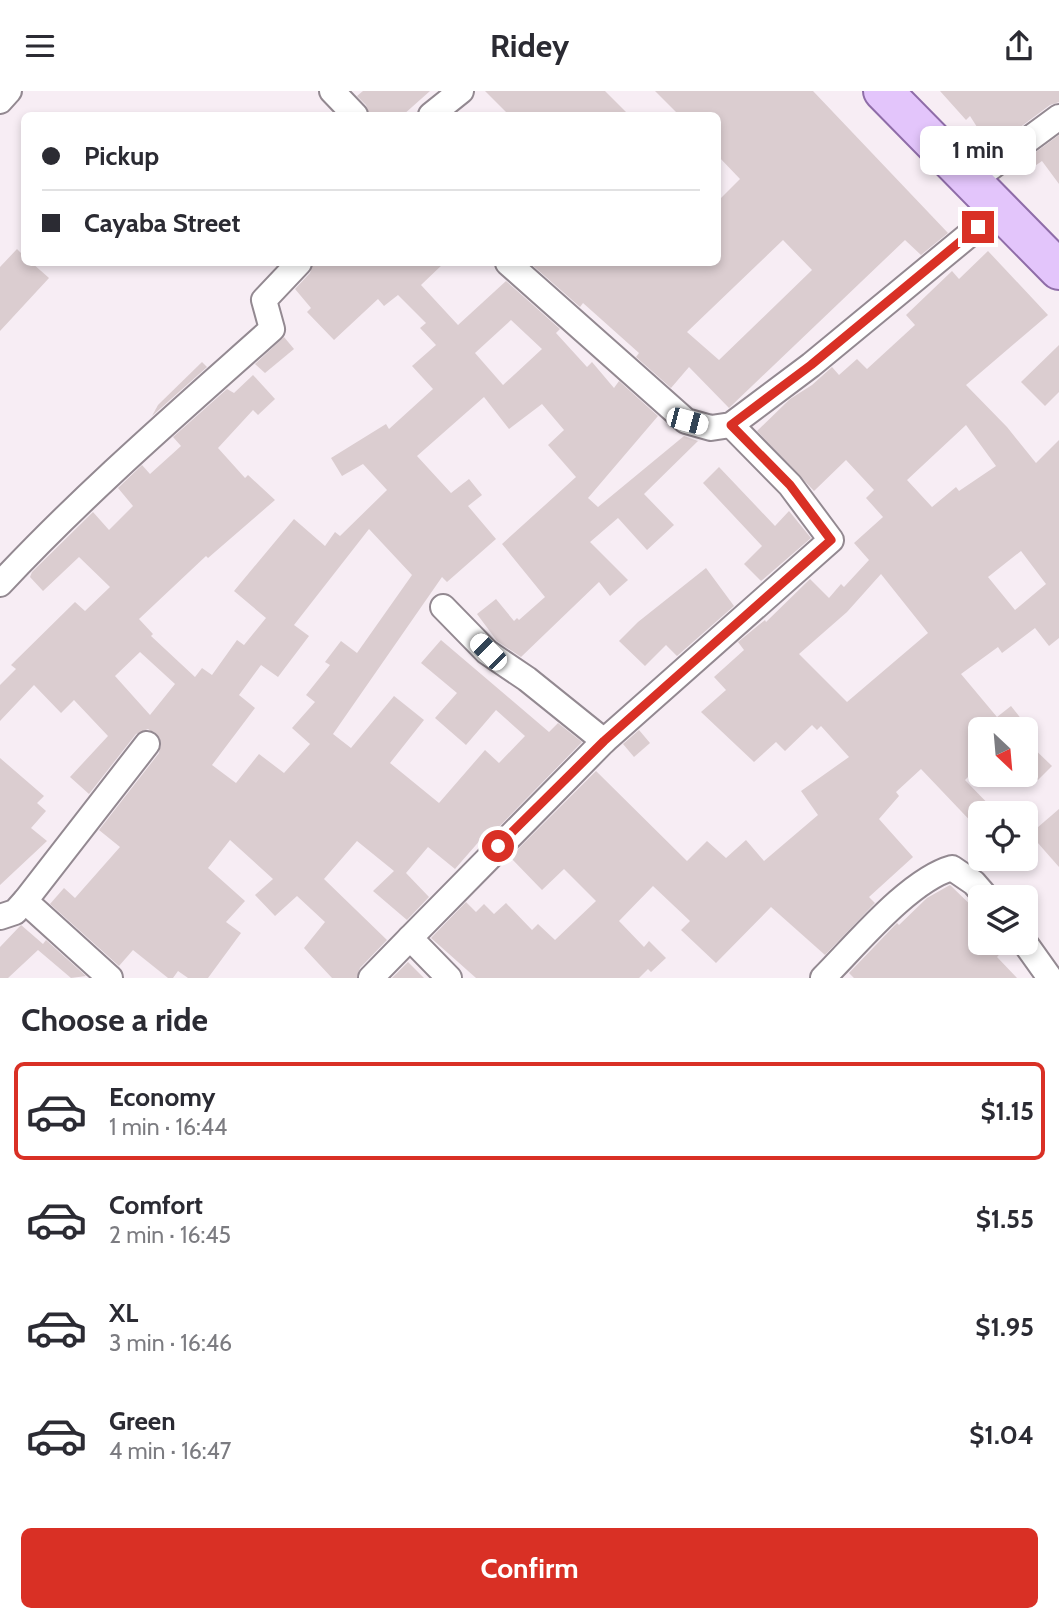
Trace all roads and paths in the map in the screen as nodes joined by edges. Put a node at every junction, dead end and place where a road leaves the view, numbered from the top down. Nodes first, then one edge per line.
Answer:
1 (9, 91) edge
2 (332, 91) edge
3 (461, 91) edge
4 (883, 91) edge
5 (0, 100) edge
6 (352, 112) edge
7 (435, 112) edge
8 (1059, 117) edge
9 (971, 182) junction
10 (999, 210) junction
11 (296, 266) edge
12 (511, 266) edge
13 (1059, 270) edge
14 (731, 425) junction
15 (0, 585) edge
16 (443, 607) dead end
17 (604, 741) junction
18 (146, 744) dead end
19 (976, 885) edge
20 (25, 901) junction
21 (0, 917) edge
22 (410, 938) junction
23 (1034, 955) edge
24 (110, 978) edge
25 (371, 978) edge
26 (449, 978) edge
27 (823, 978) edge
28 (1050, 978) edge

1 - 5 street
2 - 6 street
3 - 7 street
4 - 9 main road
8 - 9 street
9 - 10 main road
10 - 13 main road
10 - 14 street
11 - 15 street
12 - 14 street
14 - 17 street
16 - 17 street
17 - 22 street
18 - 20 street
19 - 27 street
20 - 21 street
20 - 24 street
22 - 25 street
22 - 26 street
23 - 28 street

